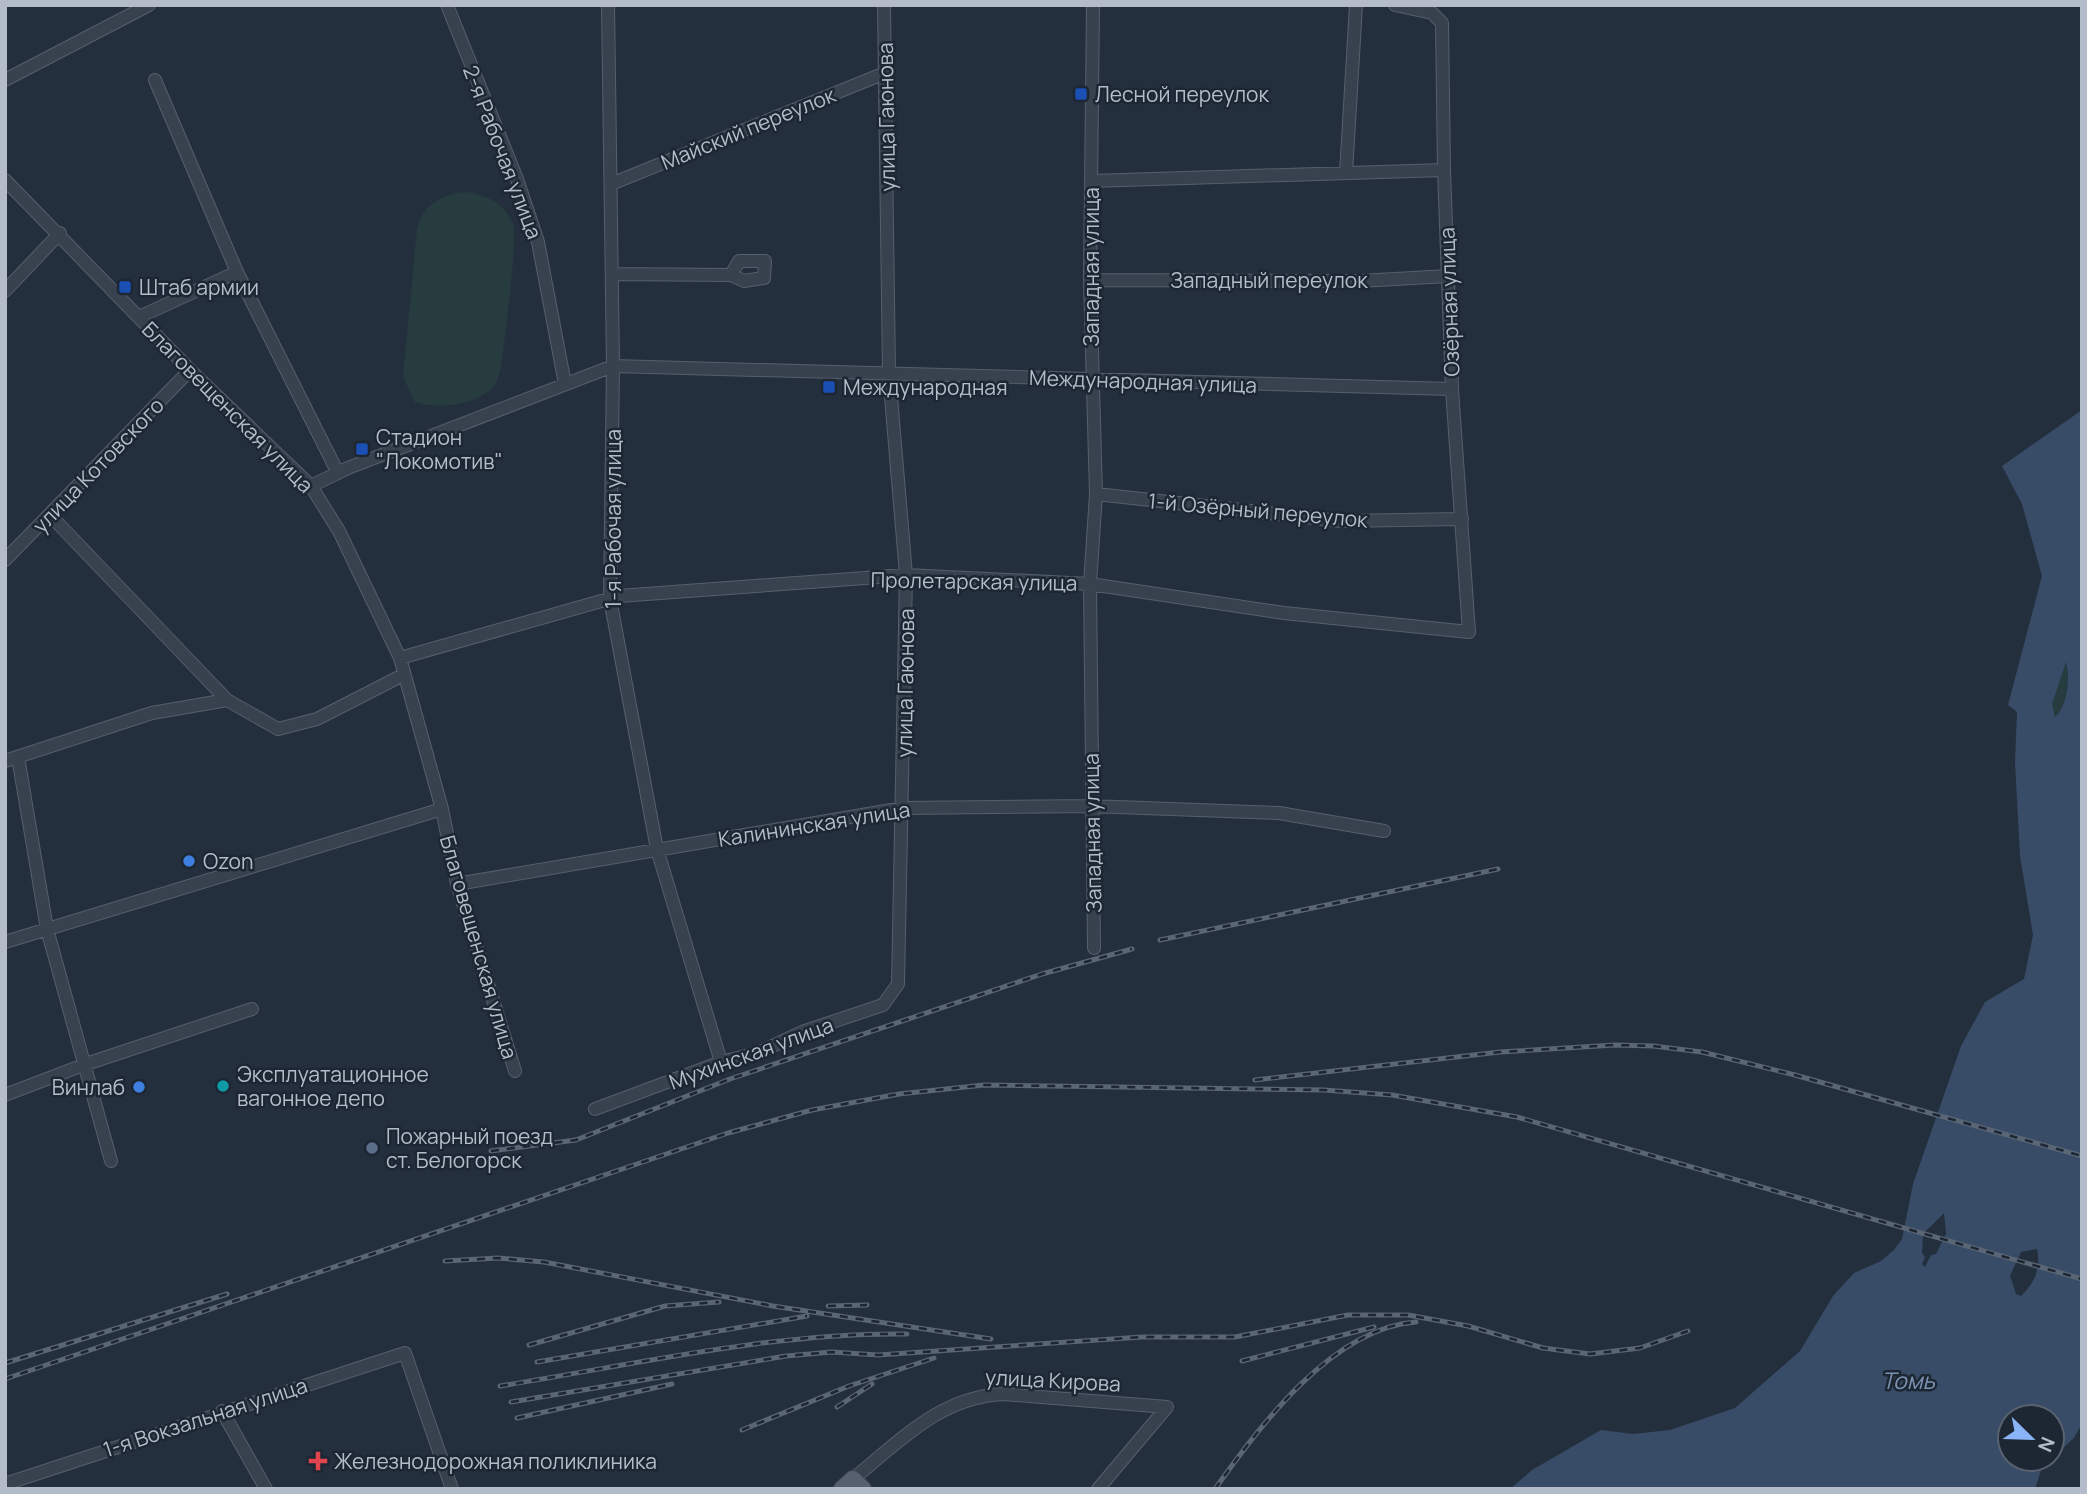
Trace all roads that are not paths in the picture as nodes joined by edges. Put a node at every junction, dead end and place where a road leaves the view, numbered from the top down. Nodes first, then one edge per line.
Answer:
1 (149, 5) edge
2 (446, 5) edge
3 (608, 5) edge
4 (884, 5) edge
5 (1093, 5) edge
6 (1356, 5) edge
7 (1395, 5) edge
8 (885, 73) junction
9 (5, 80) edge
10 (155, 80) dead end
11 (1444, 170) junction
12 (1346, 173) junction
13 (5, 180) edge
14 (1091, 181) junction
15 (611, 184) junction
16 (60, 233) junction
17 (237, 272) junction
18 (612, 274) junction
19 (731, 275) dead end
20 (1448, 276) junction
21 (1090, 280) junction
22 (5, 291) edge
23 (139, 317) junction
24 (613, 366) junction
25 (190, 370) junction
26 (889, 373) junction
27 (1091, 380) junction
28 (565, 384) junction
29 (1452, 389) junction
30 (338, 473) junction
31 (311, 486) junction
32 (1096, 494) junction
33 (50, 515) junction
34 (1462, 519) junction
35 (5, 560) edge
36 (906, 575) junction
37 (1090, 584) junction
38 (610, 599) junction
39 (1469, 632) joint
40 (400, 658) junction
41 (403, 675) junction
42 (227, 700) junction
43 (11, 759) edge
44 (1090, 806) junction
45 (903, 808) junction
46 (442, 809) junction
47 (1384, 831) dead end
48 (657, 849) junction
49 (457, 884) junction
50 (47, 929) junction
51 (5, 942) edge
52 (1094, 947) dead end
53 (898, 984) joint
54 (252, 1009) dead end
55 (722, 1062) junction
56 (86, 1064) junction
57 (514, 1071) dead end
58 (5, 1095) edge
59 (595, 1110) dead end
60 (111, 1161) dead end
61 (222, 1412) junction
62 (5, 1484) edge
63 (853, 1485) edge
64 (266, 1489) edge
65 (452, 1489) edge
66 (1098, 1489) edge

1 - 9 street
2 - 28 street, 2-я Рабочая улица
3 - 15 street, 1-я Рабочая улица
4 - 8 street, улица Гаюнова
5 - 14 street, Западная улица
6 - 12 street
7 - 11 street, Озёрная улица
8 - 15 street, Майский переулок
8 - 26 street, улица Гаюнова
10 - 17 street
11 - 12 street
11 - 20 street, Озёрная улица
12 - 14 street
13 - 16 street, Благовещенская улица
14 - 21 street, Западная улица
15 - 18 street, 1-я Рабочая улица
16 - 22 street
16 - 23 street, Благовещенская улица
17 - 23 street
17 - 30 street
18 - 19 street
18 - 24 street, 1-я Рабочая улица
20 - 21 street, Западный переулок
20 - 29 street, Озёрная улица
21 - 27 street, Западная улица
23 - 25 street, Благовещенская улица
24 - 26 street, Международная улица
24 - 28 street, Международная улица
24 - 38 street, 1-я Рабочая улица
25 - 31 street, Благовещенская улица
25 - 33 street, улица Котовского
26 - 27 street, Международная улица
26 - 36 street, улица Гаюнова
27 - 29 street, Международная улица
27 - 32 street, Западная улица
28 - 30 street, Международная улица
29 - 34 street, Озёрная улица
30 - 31 street, Международная улица
31 - 40 street, Благовещенская улица
32 - 34 street, 1-й Озёрный переулок
32 - 37 street, Западная улица
33 - 35 street, улица Котовского
33 - 42 street
34 - 39 street, Озёрная улица
36 - 37 street, Пролетарская улица
36 - 38 street, Пролетарская улица
36 - 45 street, улица Гаюнова
37 - 39 street, Пролетарская улица
37 - 44 street, Западная улица
38 - 40 street, Пролетарская улица
38 - 48 street, 1-я Рабочая улица
40 - 41 street, Благовещенская улица
41 - 42 street
41 - 46 street, Благовещенская улица
42 - 43 street
43 - 50 street
44 - 45 street, Калининская улица
44 - 47 street, Калининская улица
44 - 52 street, Западная улица
45 - 48 street, Калининская улица
45 - 53 street, улица Гаюнова
46 - 49 street, Благовещенская улица
46 - 50 street
48 - 49 street, Калининская улица
48 - 55 street, 1-я Рабочая улица
49 - 57 street, Благовещенская улица
50 - 51 street
50 - 56 street
53 - 55 street, Мухинская улица
54 - 56 street
55 - 59 street, Мухинская улица
56 - 58 street
56 - 60 street
61 - 62 street, 1-я Вокзальная улица
61 - 64 street
61 - 65 street, 1-я Вокзальная улица
63 - 66 street, улица Кирова

